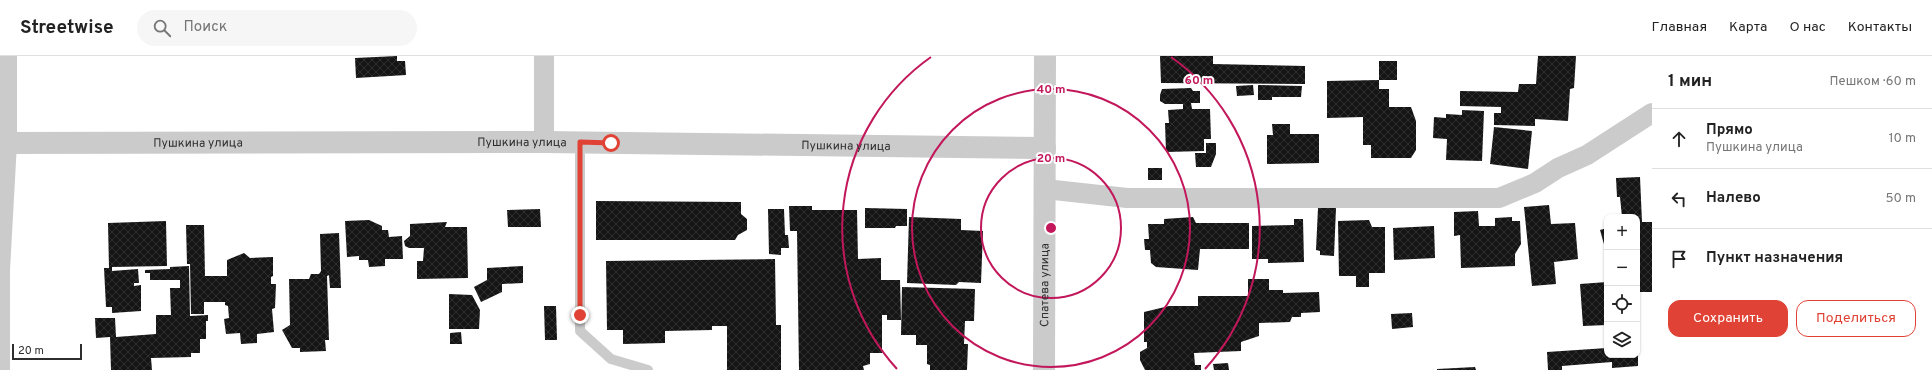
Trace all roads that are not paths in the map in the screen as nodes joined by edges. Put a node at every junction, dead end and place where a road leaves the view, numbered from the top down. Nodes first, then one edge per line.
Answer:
1 (7, 56) edge
2 (544, 56) edge
3 (1045, 56) edge
4 (1652, 113) edge
5 (544, 142) junction
6 (580, 142) junction
7 (4, 143) edge
8 (1045, 148) junction
9 (1045, 189) junction
10 (0, 370) edge
11 (648, 370) edge
12 (1044, 370) edge

1 - 7 street
2 - 5 street
3 - 8 street, Спатева улица
4 - 9 street
5 - 6 street, Пушкина улица
5 - 7 street, Пушкина улица
6 - 8 street, Пушкина улица
6 - 11 lane
7 - 10 street
8 - 9 street, Спатева улица
9 - 12 street, Спатева улица

